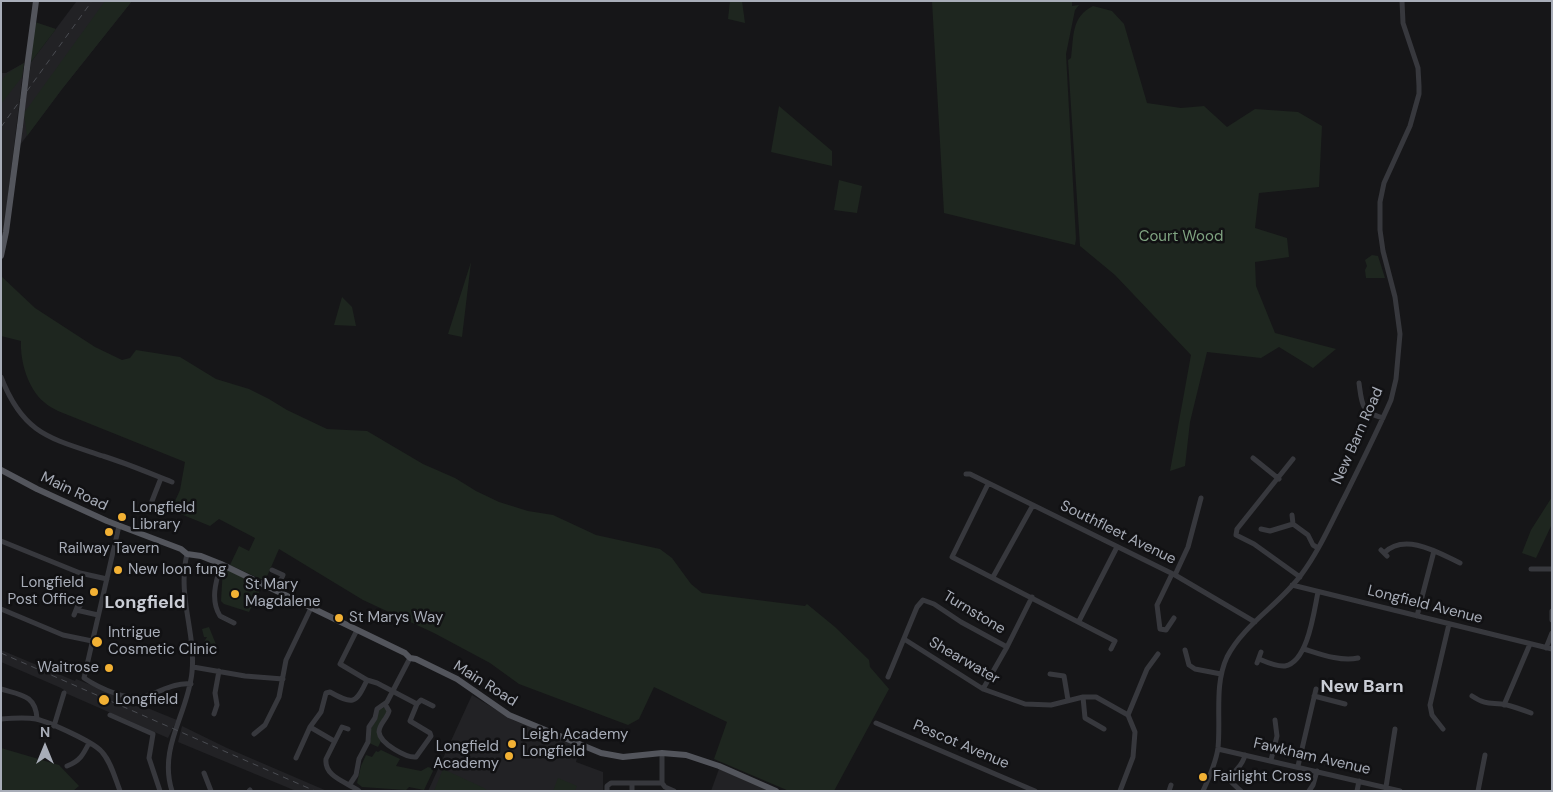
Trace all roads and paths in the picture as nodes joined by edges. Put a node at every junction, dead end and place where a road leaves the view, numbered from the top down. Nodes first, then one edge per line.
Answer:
1 (36, 1) edge
2 (1402, 1) edge
3 (1, 256) edge
4 (1, 377) edge
5 (1359, 383) dead end
6 (1383, 418) junction
7 (1253, 458) dead end
8 (1294, 459) dead end
9 (1, 470) edge
10 (966, 474) dead end
11 (161, 478) junction
12 (1279, 479) junction
13 (172, 482) dead end
14 (988, 484) junction
15 (1201, 498) dead end
16 (152, 501) dead end
17 (1032, 505) junction
18 (1292, 515) dead end
19 (1293, 524) junction
20 (119, 526) junction
21 (1261, 529) dead end
22 (1, 541) edge
23 (1117, 547) junction
24 (1318, 548) junction
25 (1434, 551) junction
26 (1384, 553) dead end
27 (187, 554) junction
28 (221, 564) junction
29 (1460, 564) dead end
30 (1531, 569) dead end
31 (1552, 569) edge
32 (272, 570) dead end
33 (1174, 575) junction
34 (1300, 577) junction
35 (993, 578) junction
36 (107, 579) junction
37 (1292, 585) junction
38 (276, 591) junction
39 (1318, 592) junction
40 (1032, 597) junction
41 (83, 600) dead end
42 (311, 608) junction
43 (1, 609) edge
44 (1552, 611) edge
45 (98, 615) junction
46 (1417, 616) junction
47 (1174, 618) dead end
48 (1552, 620) edge
49 (1079, 621) junction
50 (1255, 622) junction
51 (234, 623) dead end
52 (1449, 624) junction
53 (357, 630) junction
54 (1552, 632) edge
55 (904, 640) junction
56 (92, 641) junction
57 (1530, 644) junction
58 (1006, 648) junction
59 (1111, 649) dead end
60 (1304, 649) junction
61 (1549, 649) edge
62 (1261, 652) dead end
63 (1188, 653) dead end
64 (1158, 654) dead end
65 (410, 658) junction
66 (1358, 658) dead end
67 (193, 667) junction
68 (218, 671) junction
69 (1050, 674) dead end
70 (1221, 674) junction
71 (888, 677) dead end
72 (283, 680) junction
73 (368, 680) junction
74 (190, 684) junction
75 (1, 689) edge
76 (983, 689) junction
77 (1316, 689) dead end
78 (392, 692) junction
79 (64, 693) dead end
80 (1314, 696) junction
81 (1472, 696) dead end
82 (1083, 697) junction
83 (1068, 700) junction
84 (385, 704) junction
85 (417, 704) junction
86 (1345, 704) dead end
87 (1504, 705) junction
88 (433, 706) dead end
89 (1531, 712) dead end
90 (110, 714) dead end
91 (214, 715) dead end
92 (1128, 715) junction
93 (1, 719) edge
94 (37, 719) junction
95 (1275, 720) dead end
96 (876, 723) dead end
97 (54, 726) junction
98 (310, 728) junction
99 (348, 729) dead end
100 (1104, 729) dead end
101 (1395, 729) dead end
102 (1443, 729) dead end
103 (261, 737) dead end
104 (334, 741) junction
105 (89, 743) junction
106 (1218, 749) junction
107 (662, 753) junction
108 (1245, 755) junction
109 (1486, 755) dead end
110 (295, 759) dead end
111 (1272, 760) junction
112 (67, 766) dead end
113 (1298, 766) junction
114 (1317, 771) junction
115 (206, 775) dead end
116 (1358, 782) junction
117 (632, 783) junction
118 (662, 783) junction
119 (350, 784) junction
120 (1386, 787) junction
121 (120, 791) edge
122 (160, 791) edge
123 (172, 791) edge
124 (211, 791) edge
125 (359, 791) edge
126 (607, 791) edge
127 (632, 791) edge
128 (674, 791) edge
129 (776, 791) edge
130 (1035, 791) edge
131 (1120, 791) edge
132 (1203, 791) edge
133 (1241, 791) edge
134 (1309, 791) edge
135 (1357, 791) edge
136 (1400, 791) edge
137 (1478, 791) edge

1 - 3 main road, bridge
2 - 6 street, New Barn Road
4 - 11 street
5 - 6 street
6 - 24 street, New Barn Road
7 - 12 street
8 - 12 street
9 - 20 main road, Main Road
10 - 14 street, Southfleet Avenue
11 - 13 street
11 - 16 street
12 - 34 street
14 - 17 street, Southfleet Avenue
14 - 35 street
15 - 33 street
17 - 23 street, Southfleet Avenue
17 - 35 street
18 - 19 street
19 - 21 street
19 - 24 street
20 - 27 main road, Main Road
20 - 36 street
22 - 36 street
23 - 33 street, Southfleet Avenue
23 - 49 street
24 - 34 street, New Barn Road
25 - 26 street
25 - 29 street
25 - 46 street
27 - 28 main road, Main Road
27 - 67 street
28 - 38 main road, Main Road
28 - 51 street
30 - 31 street
32 - 38 street
33 - 47 street
33 - 50 street, Southfleet Avenue
34 - 37 street, New Barn Road
35 - 40 street
36 - 45 street
37 - 39 street, Longfield Avenue
37 - 50 street, New Barn Road
38 - 42 main road, Main Road
39 - 46 street, Longfield Avenue
39 - 60 street
40 - 49 street
40 - 58 street
41 - 45 street
42 - 53 main road, Main Road
42 - 72 street
43 - 56 street
44 - 48 street
45 - 56 street
46 - 52 street, Longfield Avenue
49 - 59 street
50 - 70 street, New Barn Road
52 - 57 street, Longfield Avenue
52 - 102 street
53 - 65 main road, Main Road
53 - 73 street
54 - 61 street
55 - 58 street, Turnstone
55 - 71 street, Turnstone
55 - 76 street, Shearwater
56 - 74 street
57 - 61 street, Longfield Avenue
57 - 87 street
58 - 76 street
60 - 62 street
60 - 66 street
63 - 70 street
64 - 92 street
65 - 78 street
65 - 107 main road, Main Road
67 - 68 street
67 - 74 street
68 - 72 street
68 - 91 street
69 - 83 street
70 - 106 street, New Barn Road
72 - 103 street
73 - 78 street
73 - 98 street
74 - 123 street
75 - 94 street
76 - 83 street, Shearwater
77 - 80 street
78 - 84 street
78 - 85 street
79 - 97 street
80 - 86 street
80 - 113 street
81 - 87 street
82 - 83 street, Shearwater
82 - 92 street, Shearwater
82 - 100 street
84 - 85 street
84 - 119 street
85 - 88 street
87 - 89 street
90 - 122 street
92 - 131 street
93 - 94 street
94 - 97 street
95 - 111 street
96 - 130 street, Pescot Avenue
97 - 105 street
98 - 104 street
98 - 110 street
99 - 104 street
101 - 120 street
104 - 119 street
105 - 112 street
105 - 121 street
106 - 108 street, Fawkham Avenue
106 - 132 street, New Barn Road
107 - 118 street
107 - 129 main road, Main Road
108 - 111 street, Fawkham Avenue
108 - 133 street
109 - 137 street
111 - 113 street, Fawkham Avenue
113 - 114 street, Fawkham Avenue
114 - 116 street, Fawkham Avenue
114 - 134 street
115 - 124 street
116 - 120 street, Fawkham Avenue
116 - 135 street
117 - 118 street
117 - 126 street
117 - 127 street
118 - 128 street
119 - 125 street
120 - 136 street, Fawkham Avenue

